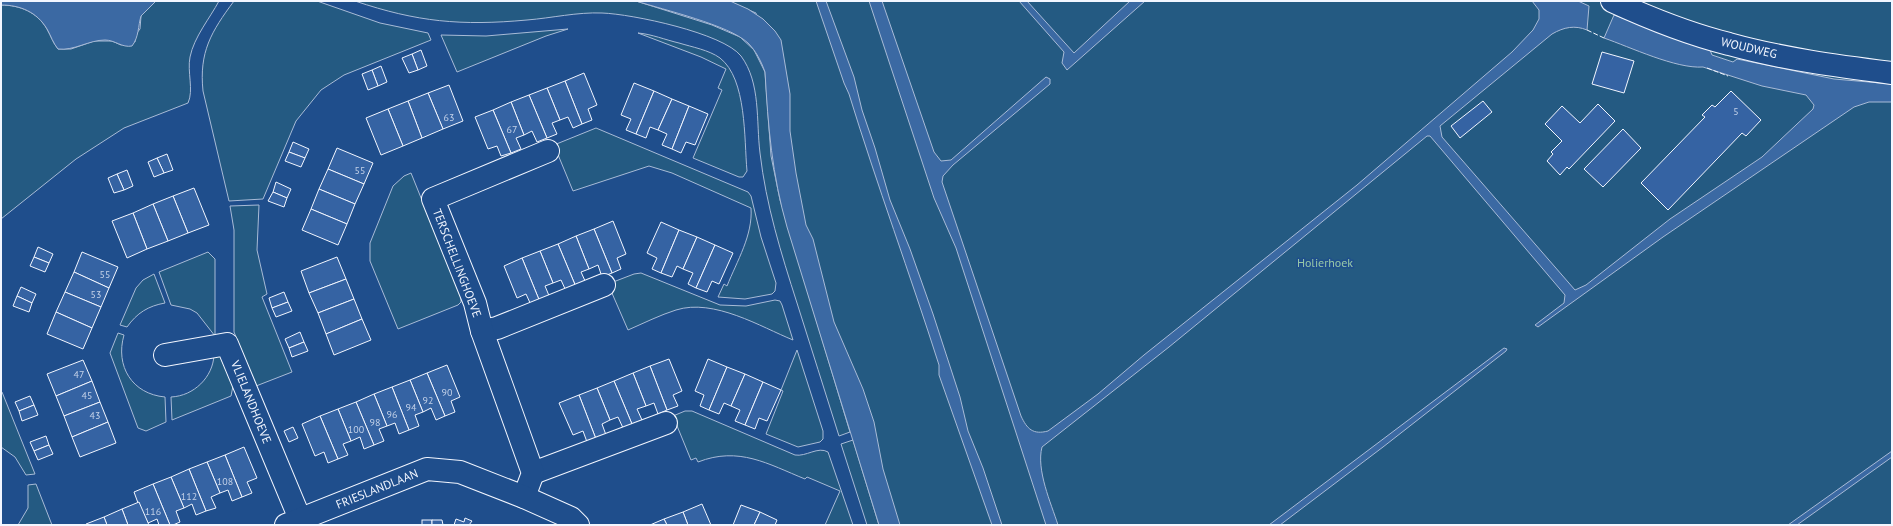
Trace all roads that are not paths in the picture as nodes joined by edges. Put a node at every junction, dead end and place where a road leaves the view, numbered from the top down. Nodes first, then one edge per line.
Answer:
1 (1612, 1) edge
2 (1892, 73) edge
3 (548, 151) dead end
4 (604, 285) dead end
5 (482, 332) junction
6 (165, 355) dead end
7 (666, 423) dead end
8 (533, 473) junction
9 (524, 497) junction
10 (293, 522) edge
11 (578, 525) edge

1 - 2 street, WOUDWEG
3 - 5 street, TERSCHELLINGHOEVE
4 - 5 street, TERSCHELLINGHOEVE
5 - 8 street, TERSCHELLINGHOEVE
6 - 10 street, VLIELANDHOEVE
7 - 8 street
8 - 9 street
9 - 10 street, FRIESLANDLAAN
9 - 11 street, FRIESLANDLAAN

